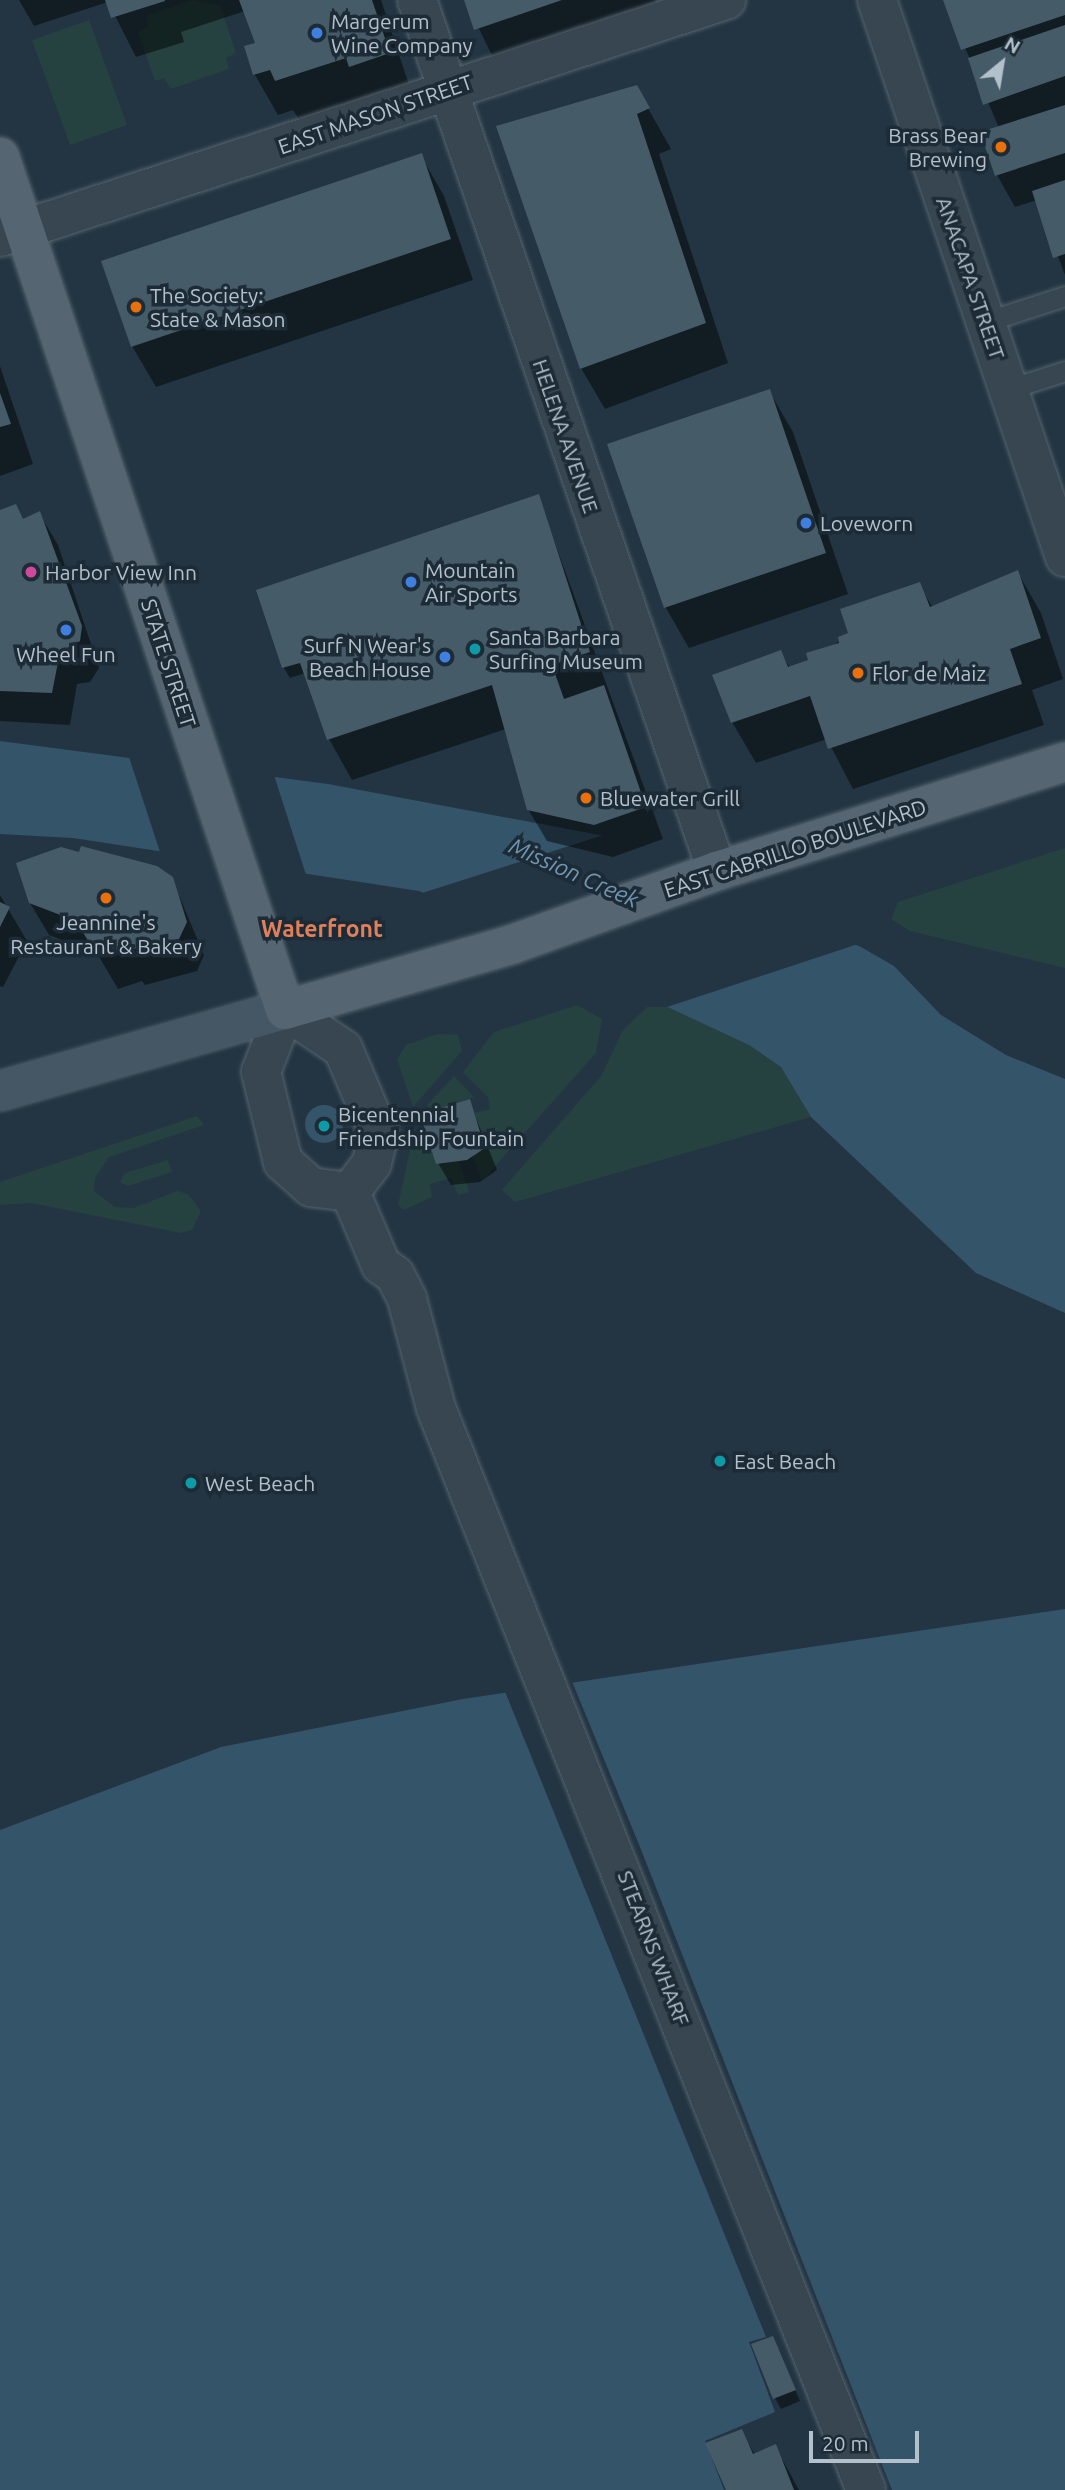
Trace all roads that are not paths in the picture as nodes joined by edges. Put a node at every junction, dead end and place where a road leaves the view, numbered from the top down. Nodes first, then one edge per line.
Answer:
1 (417, 0) edge
2 (877, 0) edge
3 (712, 2) edge
4 (448, 90) junction
5 (0, 157) edge
6 (12, 233) edge
7 (1065, 296) edge
8 (985, 322) junction
9 (1065, 372) edge
10 (1009, 389) junction
11 (1057, 506) edge
12 (1065, 557) edge
13 (1065, 762) edge
14 (714, 872) junction
15 (285, 1010) junction
16 (0, 1091) edge
17 (350, 1192) junction
18 (866, 2490) edge

1 - 4 street, HELENA AVENUE
2 - 8 street, ANACAPA STREET
3 - 4 street, EAST MASON STREET
4 - 6 street, EAST MASON STREET
4 - 14 street, HELENA AVENUE
5 - 6 main road, STATE STREET
6 - 15 main road, STATE STREET
7 - 8 lane
8 - 10 street, ANACAPA STREET
9 - 10 lane
10 - 11 street, ANACAPA STREET
11 - 12 street, ANACAPA STREET
13 - 14 main road, EAST CABRILLO BOULEVARD
14 - 15 main road, EAST CABRILLO BOULEVARD
15 - 16 main road
15 - 17 street
15 - 17 street
17 - 18 street, STEARNS WHARF

